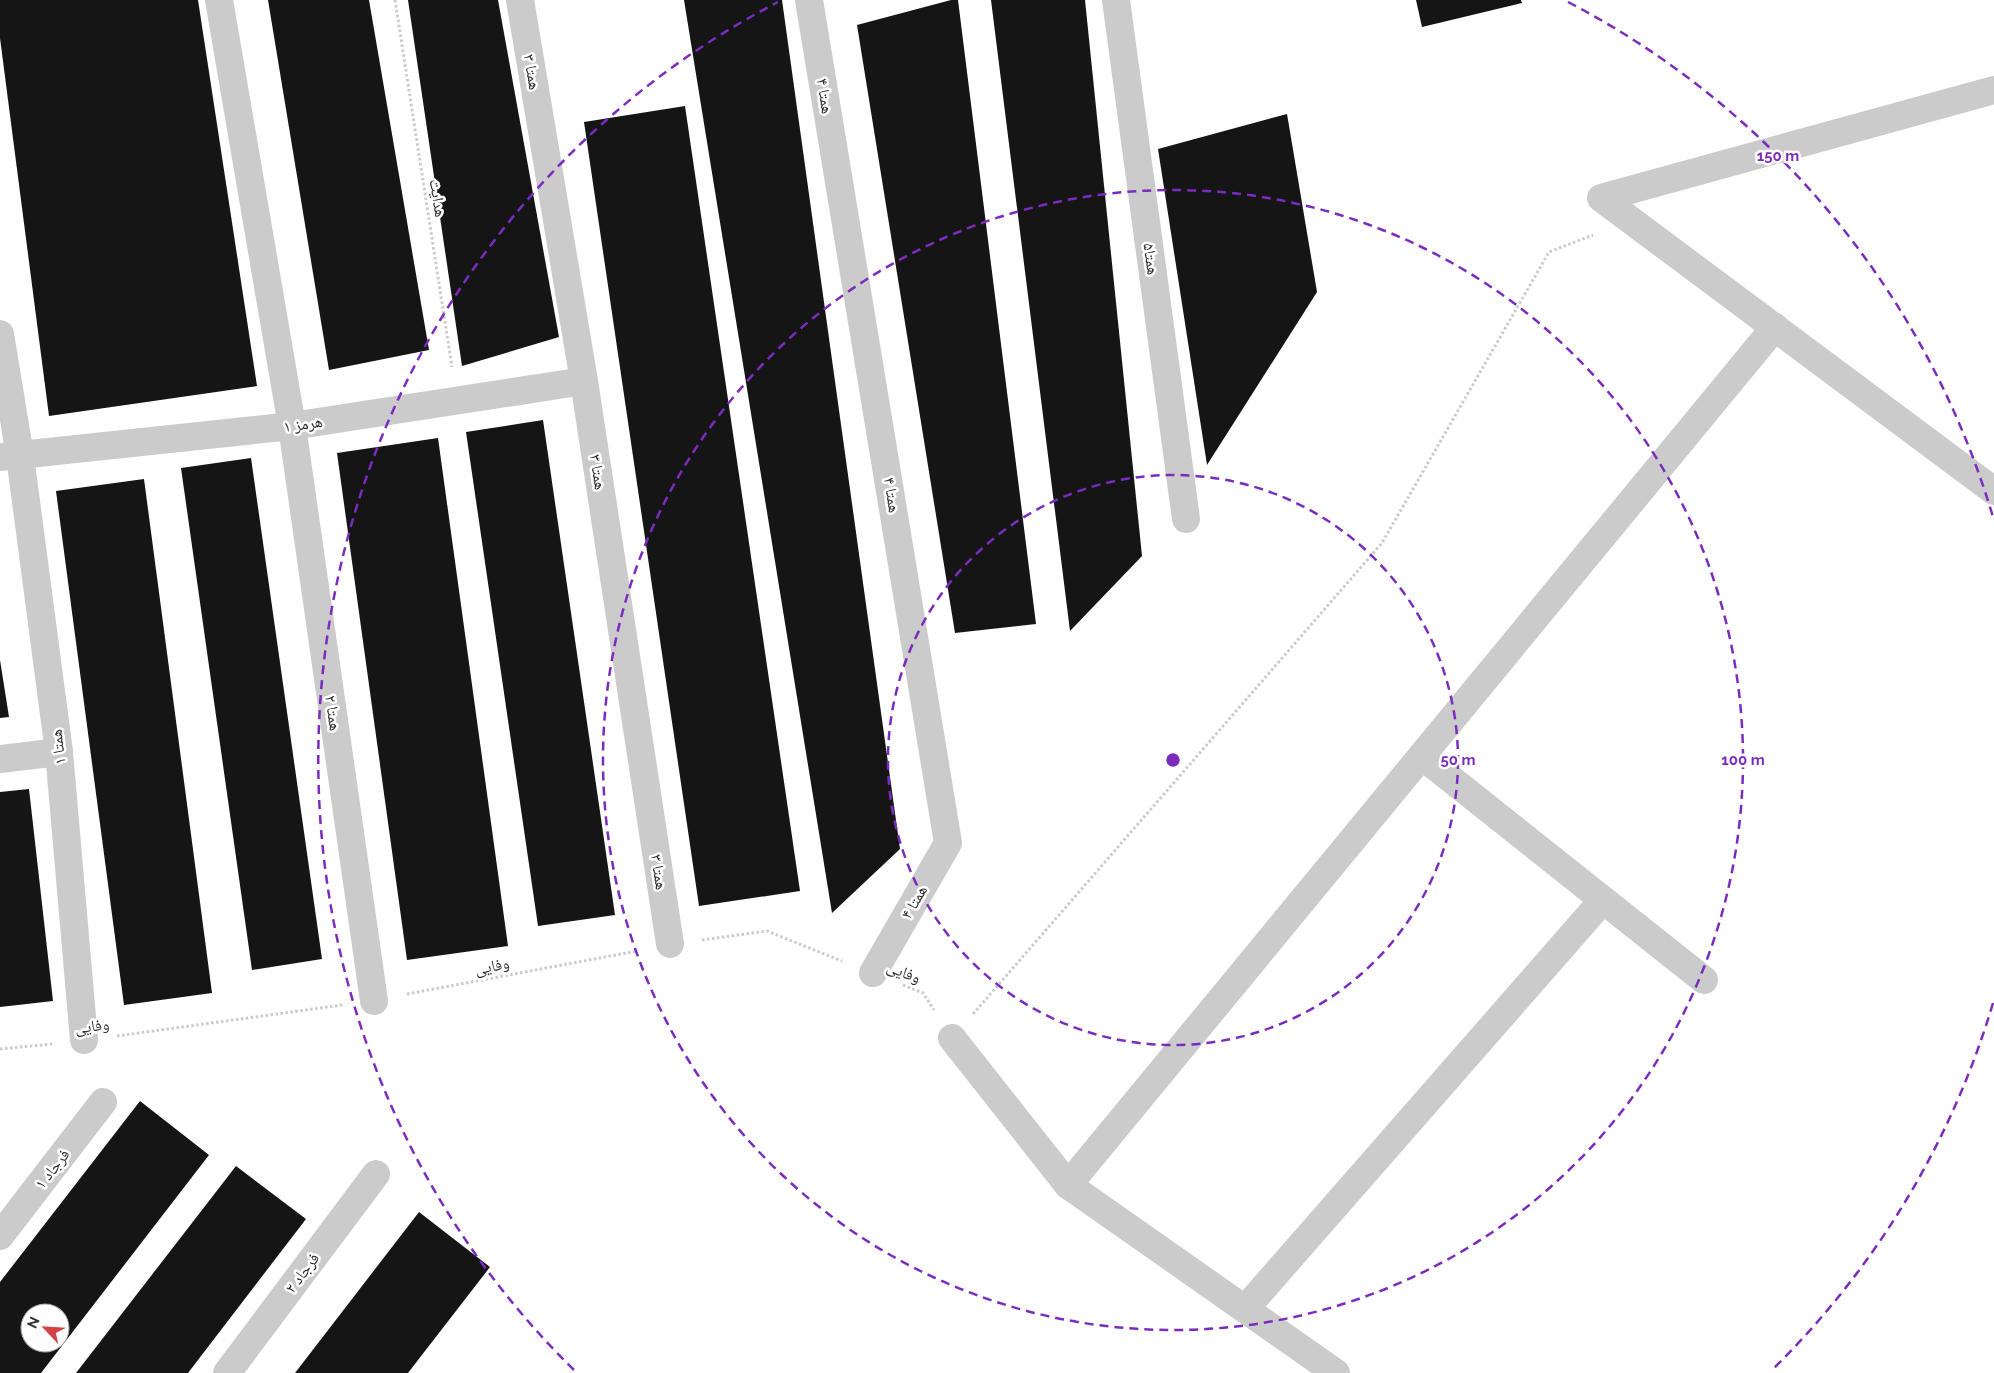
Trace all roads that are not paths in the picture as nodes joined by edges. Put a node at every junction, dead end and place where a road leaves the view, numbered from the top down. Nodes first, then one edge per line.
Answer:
1 (219, 0) edge
2 (520, 0) edge
3 (809, 0) edge
4 (1116, 0) edge
5 (1994, 90) edge
6 (1775, 328) junction
7 (0, 334) edge
8 (584, 381) junction
9 (292, 426) junction
10 (10, 457) edge
11 (1994, 491) edge
12 (1186, 518) dead end
13 (59, 752) junction
14 (1422, 756) junction
15 (0, 759) edge
16 (1603, 900) junction
17 (670, 944) road end
18 (873, 973) road end
19 (1704, 980) dead end
20 (374, 1001) road end
21 (952, 1038) road end
22 (84, 1040) road end
23 (103, 1102) dead end
24 (376, 1174) dead end
25 (1068, 1185) junction
26 (0, 1236) edge
27 (1245, 1309) junction
28 (227, 1373) edge
29 (1336, 1373) edge

1 - 9 street, همتا ۲
2 - 8 street, همتا ۳
3 - 18 street, همتا ۴
4 - 12 street, همتا۵
5 - 6 street
6 - 11 street
6 - 14 street
7 - 10 street, همتا ۱
8 - 9 street, هرمز ۱
8 - 17 street, همتا ۳
9 - 10 street, هرمز ۱
9 - 20 street, همتا ۲
10 - 13 street, همتا ۱
13 - 15 street
13 - 22 street, همتا ۱
14 - 16 street
14 - 25 street
16 - 19 street
16 - 27 street
21 - 25 street
23 - 26 street, فرجاد ۱
24 - 28 street, فرجاد ۲
25 - 27 street
27 - 29 street

